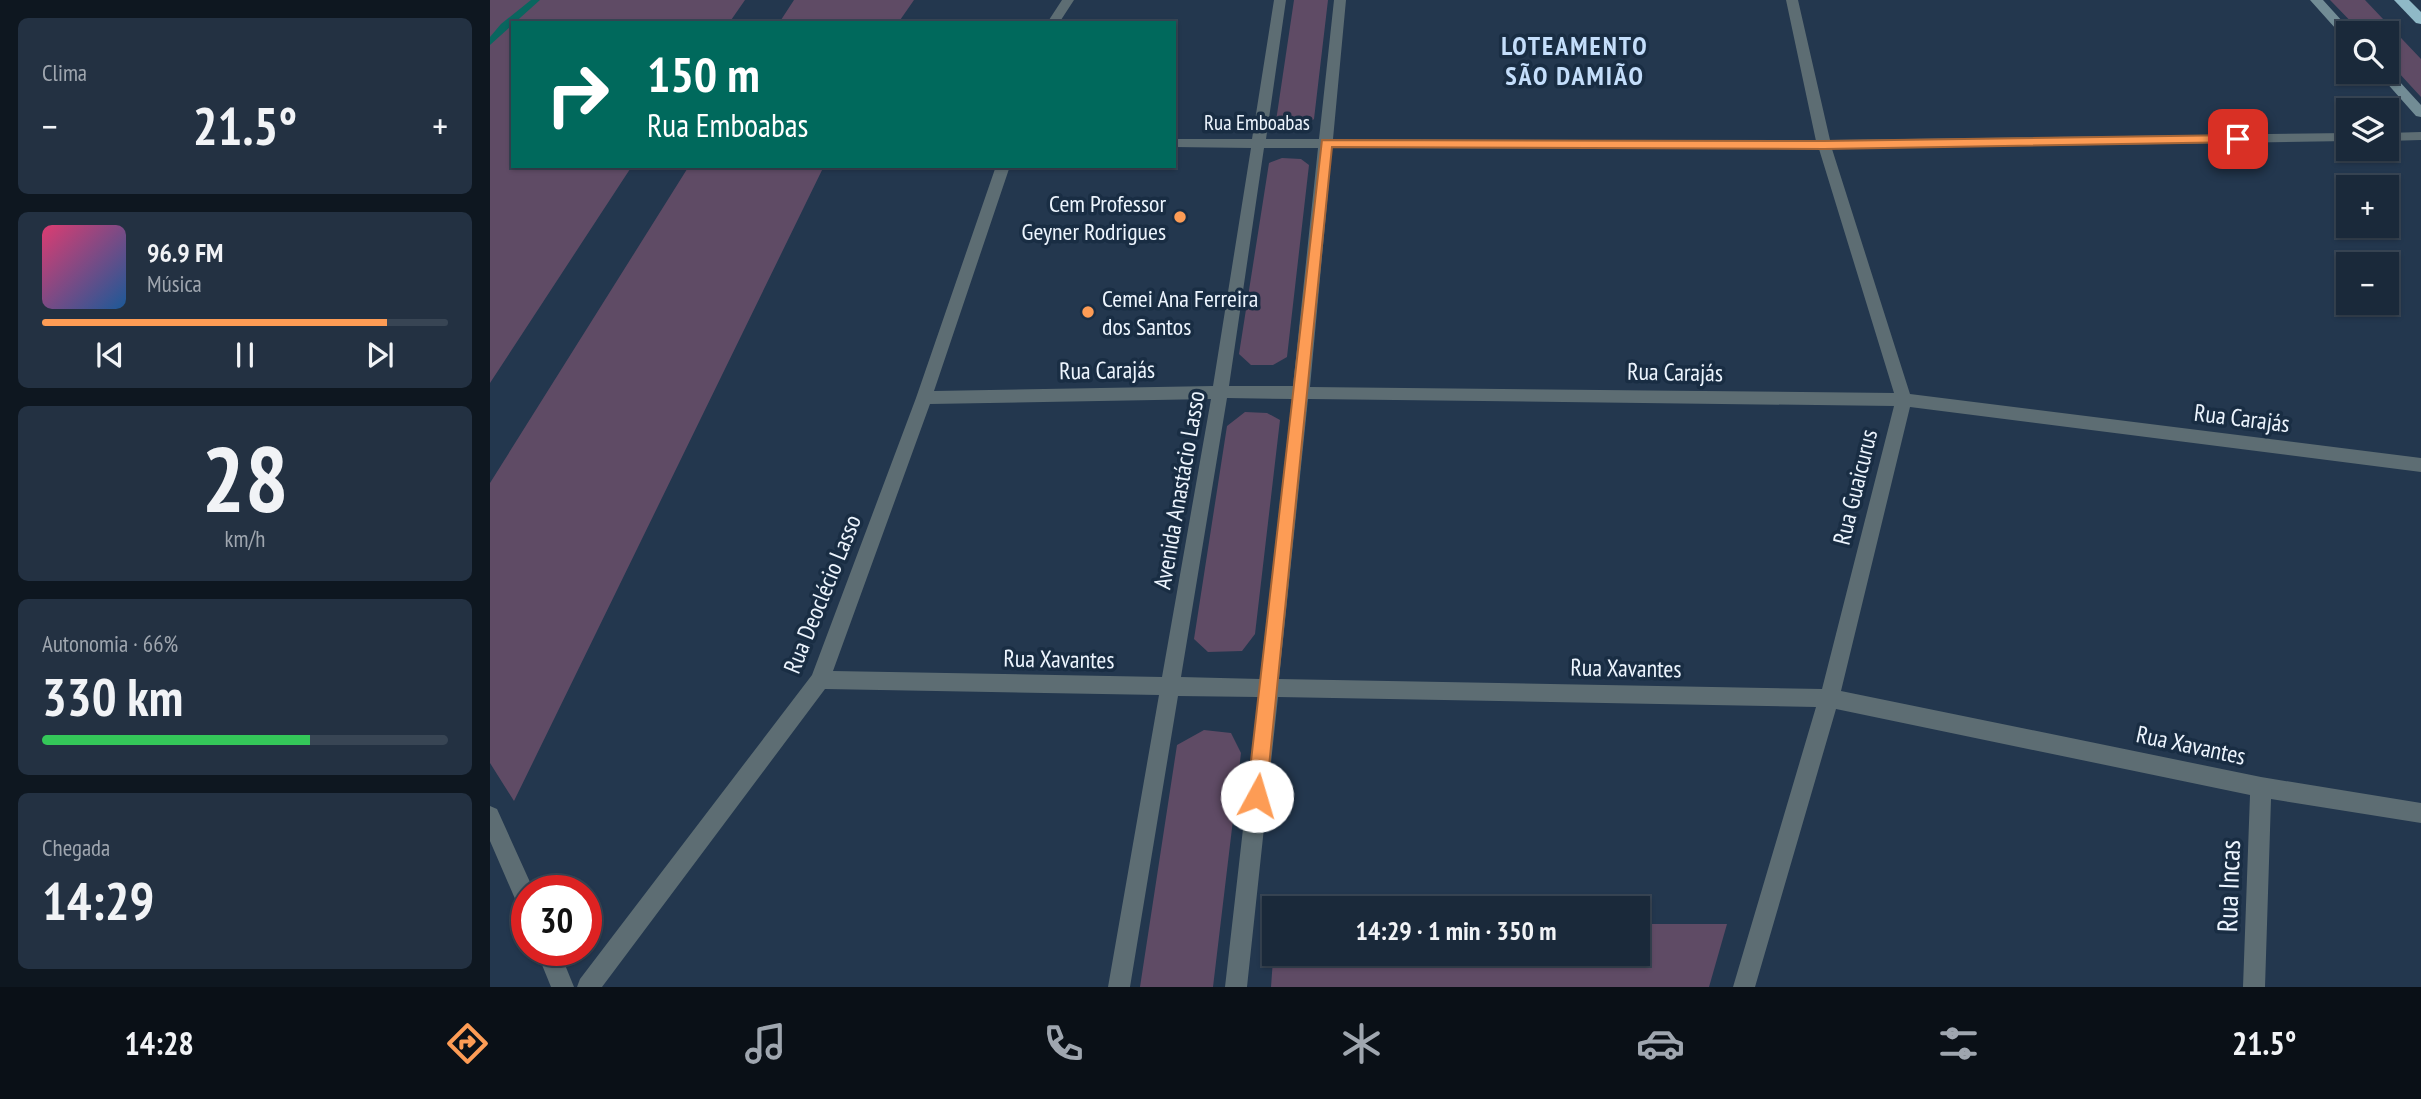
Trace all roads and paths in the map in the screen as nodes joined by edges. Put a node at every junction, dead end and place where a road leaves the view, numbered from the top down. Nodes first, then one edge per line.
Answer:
1 (1068, 0) edge
2 (1280, 0) edge
3 (1340, 0) edge
4 (1791, 0) edge
5 (2316, 0) edge
6 (2402, 0) edge
7 (2421, 20) edge
8 (1054, 21) edge
9 (2336, 22) edge
10 (2394, 84) edge
11 (2421, 113) edge
12 (2421, 136) edge
13 (2336, 137) edge
14 (2399, 137) edge
15 (1258, 142) junction
16 (1176, 143) edge
17 (1326, 143) junction
18 (1824, 145) junction
19 (1002, 168) edge
20 (1220, 392) junction
21 (1301, 392) junction
22 (925, 398) junction
23 (1904, 400) junction
24 (2421, 466) edge
25 (820, 681) junction
26 (1170, 688) junction
27 (1268, 688) junction
28 (1829, 698) junction
29 (2261, 787) junction
30 (2421, 813) edge
31 (490, 816) edge
32 (516, 875) edge
33 (554, 966) edge
34 (563, 987) edge
35 (588, 987) edge
36 (1119, 987) edge
37 (1236, 987) edge
38 (1744, 987) edge
39 (2253, 987) edge

1 - 8 street
2 - 15 street, Avenida Anastácio Lasso
3 - 17 street
4 - 18 street
5 - 9 main road
6 - 7 highway
10 - 11 main road
12 - 14 street
13 - 18 street, Rua Emboabas
15 - 16 street, Rua Emboabas
15 - 17 street, Rua Emboabas
15 - 20 street, Avenida Anastácio Lasso
17 - 18 street, Rua Emboabas
17 - 21 street
18 - 23 street
19 - 22 street, Rua Deoclécio Lasso
20 - 21 street, Rua Carajás
20 - 22 street, Rua Carajás
20 - 26 street, Avenida Anastácio Lasso
21 - 23 street, Rua Carajás
21 - 27 street
22 - 25 street, Rua Deoclécio Lasso
23 - 24 street, Rua Carajás
23 - 28 street, Rua Guaicurus
25 - 26 street, Rua Xavantes
25 - 35 street, Rua Deoclécio Lasso
26 - 27 street, Rua Xavantes
26 - 36 street, Avenida Anastácio Lasso
27 - 28 street, Rua Xavantes
27 - 37 street
28 - 29 street, Rua Xavantes
28 - 38 street, Rua Guaicurus
29 - 30 street, Rua Xavantes
29 - 39 street, Rua Incas
31 - 32 street
33 - 34 street

